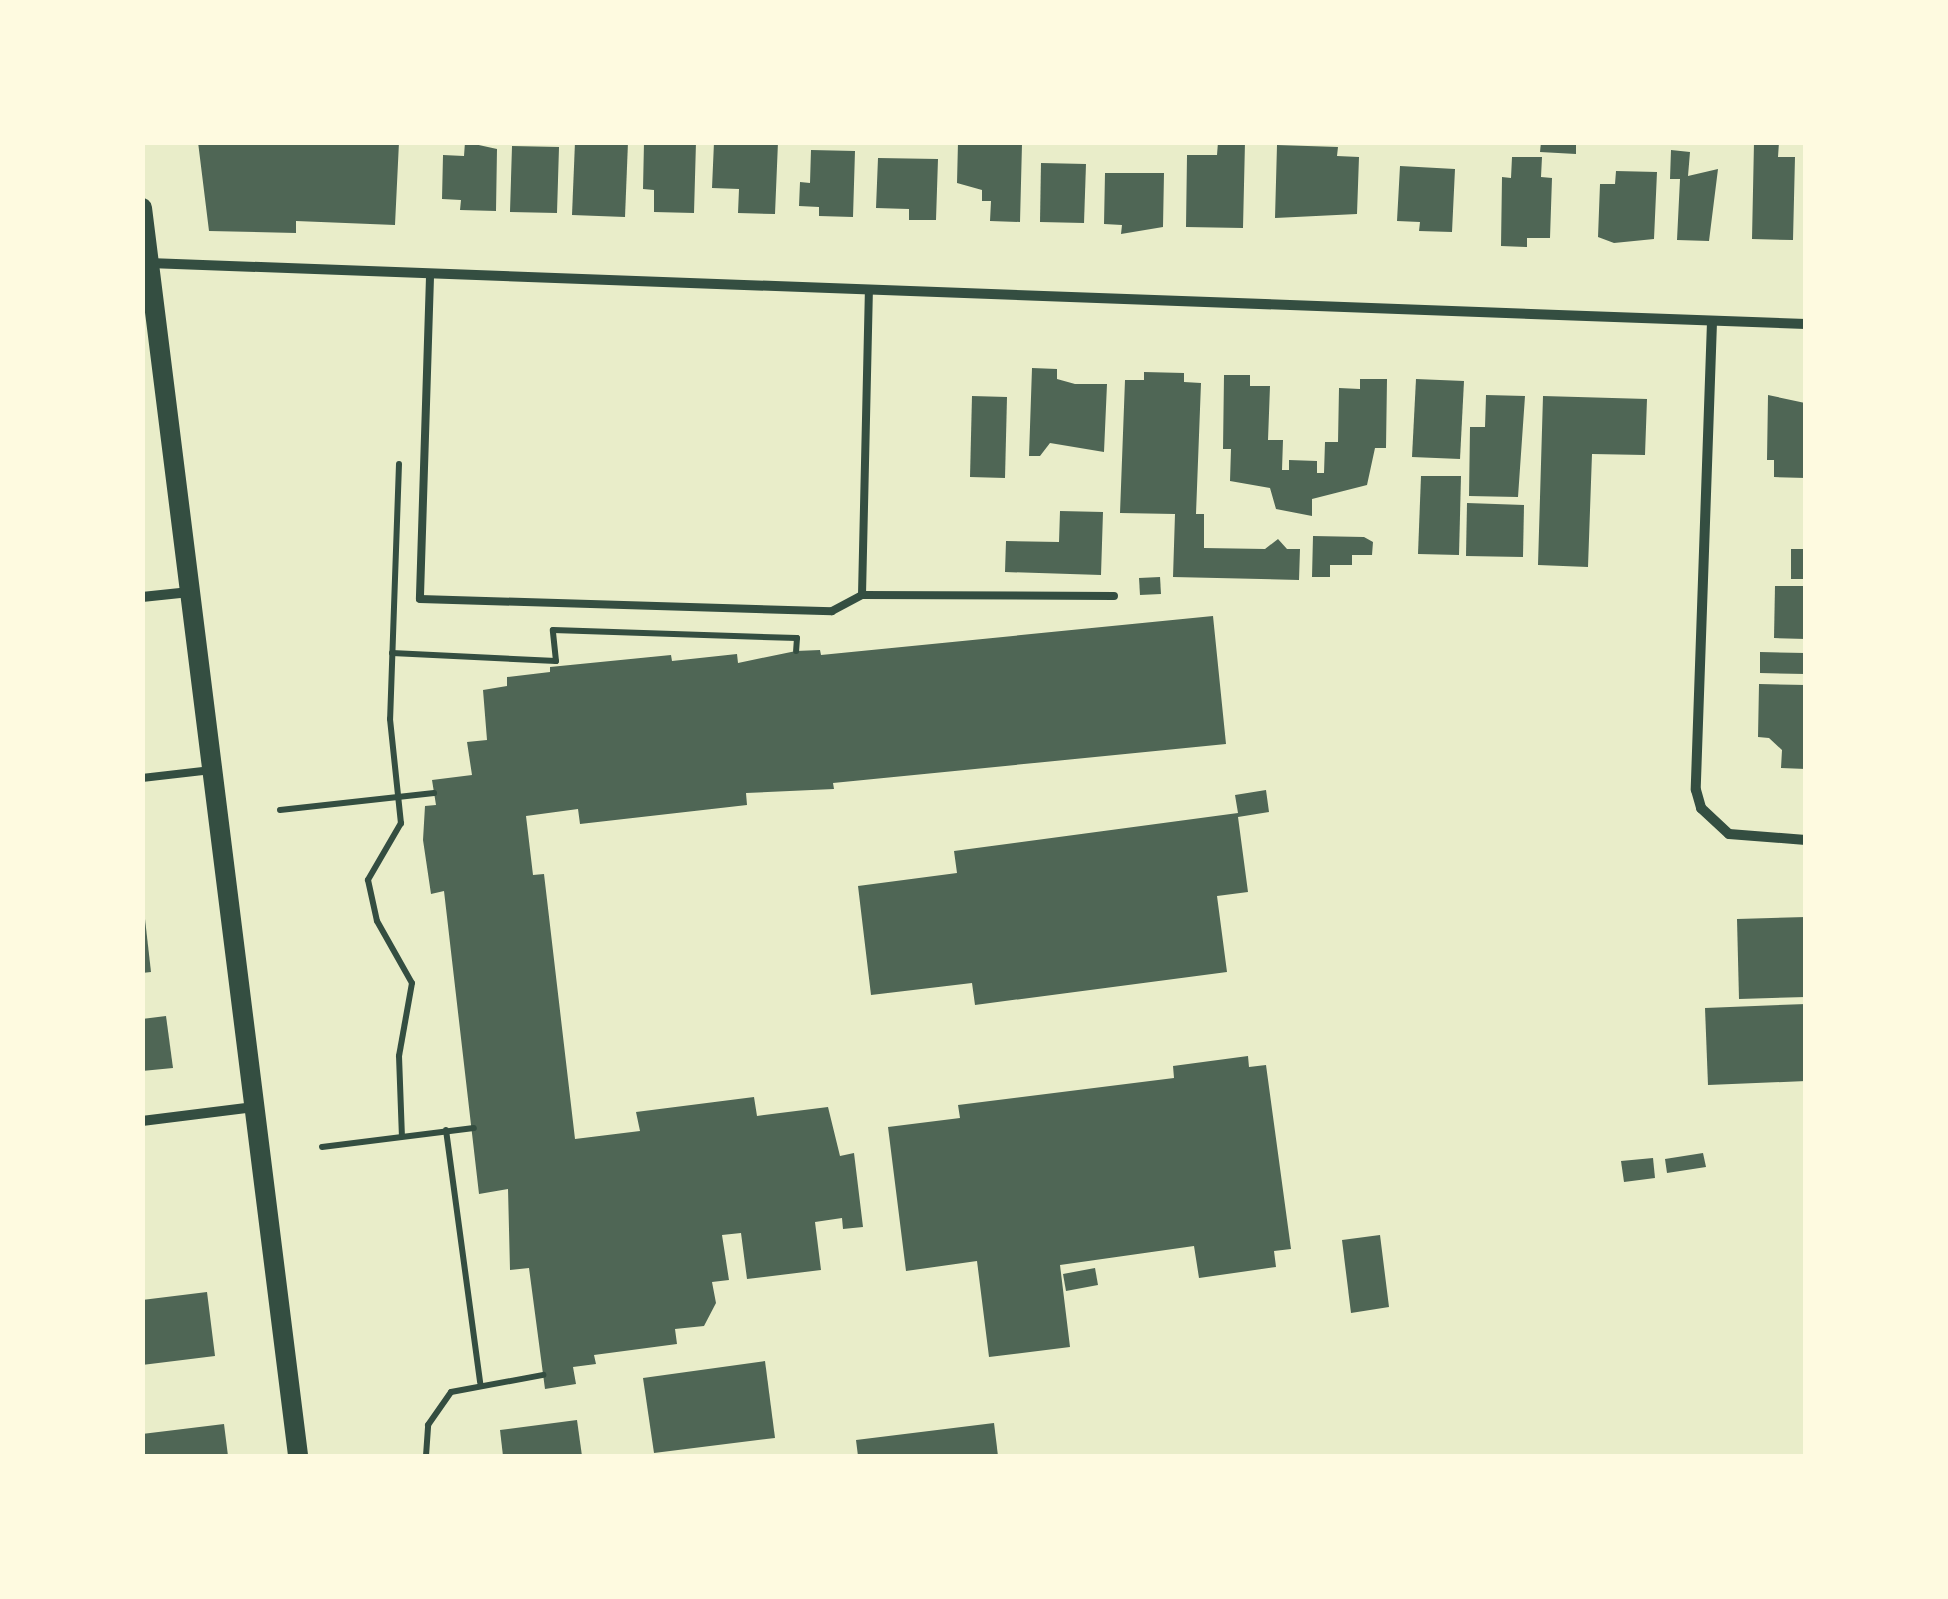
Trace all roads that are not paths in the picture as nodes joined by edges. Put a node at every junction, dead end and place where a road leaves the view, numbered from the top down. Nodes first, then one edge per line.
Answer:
1 (142, 208) edge
2 (149, 263) junction
3 (430, 276) junction
4 (148, 290) edge
5 (868, 291) junction
6 (1712, 322) junction
7 (1806, 324) edge
8 (150, 326) edge
9 (190, 592) junction
10 (862, 595) junction
11 (1114, 596) dead end
12 (142, 597) edge
13 (212, 770) junction
14 (142, 778) edge
15 (1806, 840) edge
16 (255, 1107) junction
17 (142, 1120) edge
18 (298, 1456) edge

1 - 2 main road
2 - 3 street
2 - 4 main road
3 - 5 street
3 - 10 lane
4 - 8 main road
5 - 6 street
5 - 10 lane
6 - 7 street
6 - 15 street
8 - 9 main road
9 - 12 street
9 - 13 main road
10 - 11 lane
13 - 14 lane
13 - 16 main road
16 - 17 street
16 - 18 main road

